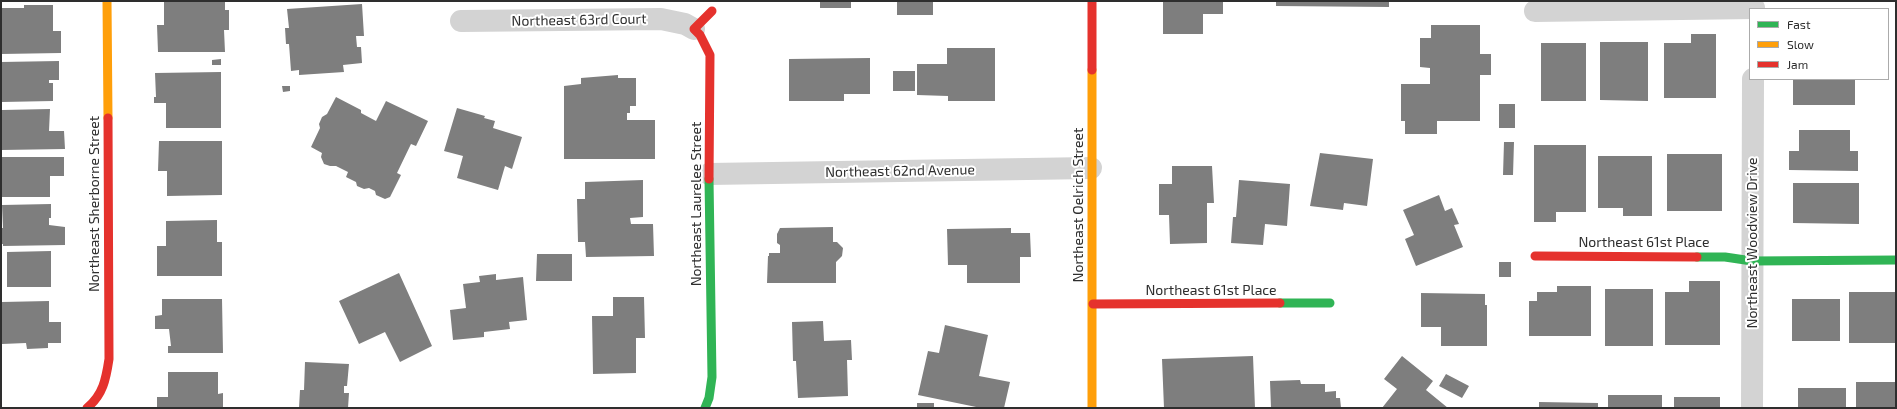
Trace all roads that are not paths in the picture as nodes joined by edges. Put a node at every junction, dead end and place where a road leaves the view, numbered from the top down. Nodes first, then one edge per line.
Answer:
1 (108, 1) edge
2 (1092, 1) edge
3 (1754, 6) edge
4 (712, 11) dead end
5 (1535, 11) dead end
6 (461, 21) dead end
7 (694, 29) junction
8 (1753, 80) edge
9 (1091, 168) junction
10 (709, 174) junction
11 (1535, 256) dead end
12 (1752, 260) junction
13 (1896, 260) edge
14 (1330, 303) dead end
15 (1093, 304) junction
16 (90, 406) edge
17 (706, 408) edge
18 (1092, 408) edge
19 (1752, 408) edge

1 - 16 street, Northeast Sherborne Street
2 - 9 street, Northeast Oelrich Street
3 - 5 street
4 - 7 street
6 - 7 street, Northeast 63rd Court
7 - 10 street, Northeast Laurelee Street
8 - 12 street, Northeast Woodview Drive
9 - 10 street, Northeast 62nd Avenue
9 - 15 street, Northeast Oelrich Street
10 - 17 street, Northeast Laurelee Street
11 - 12 street, Northeast 61st Place
12 - 13 street, Northeast 61st Place
12 - 19 street, Northeast Woodview Drive
14 - 15 street, Northeast 61st Place
15 - 18 street, Northeast Oelrich Street

